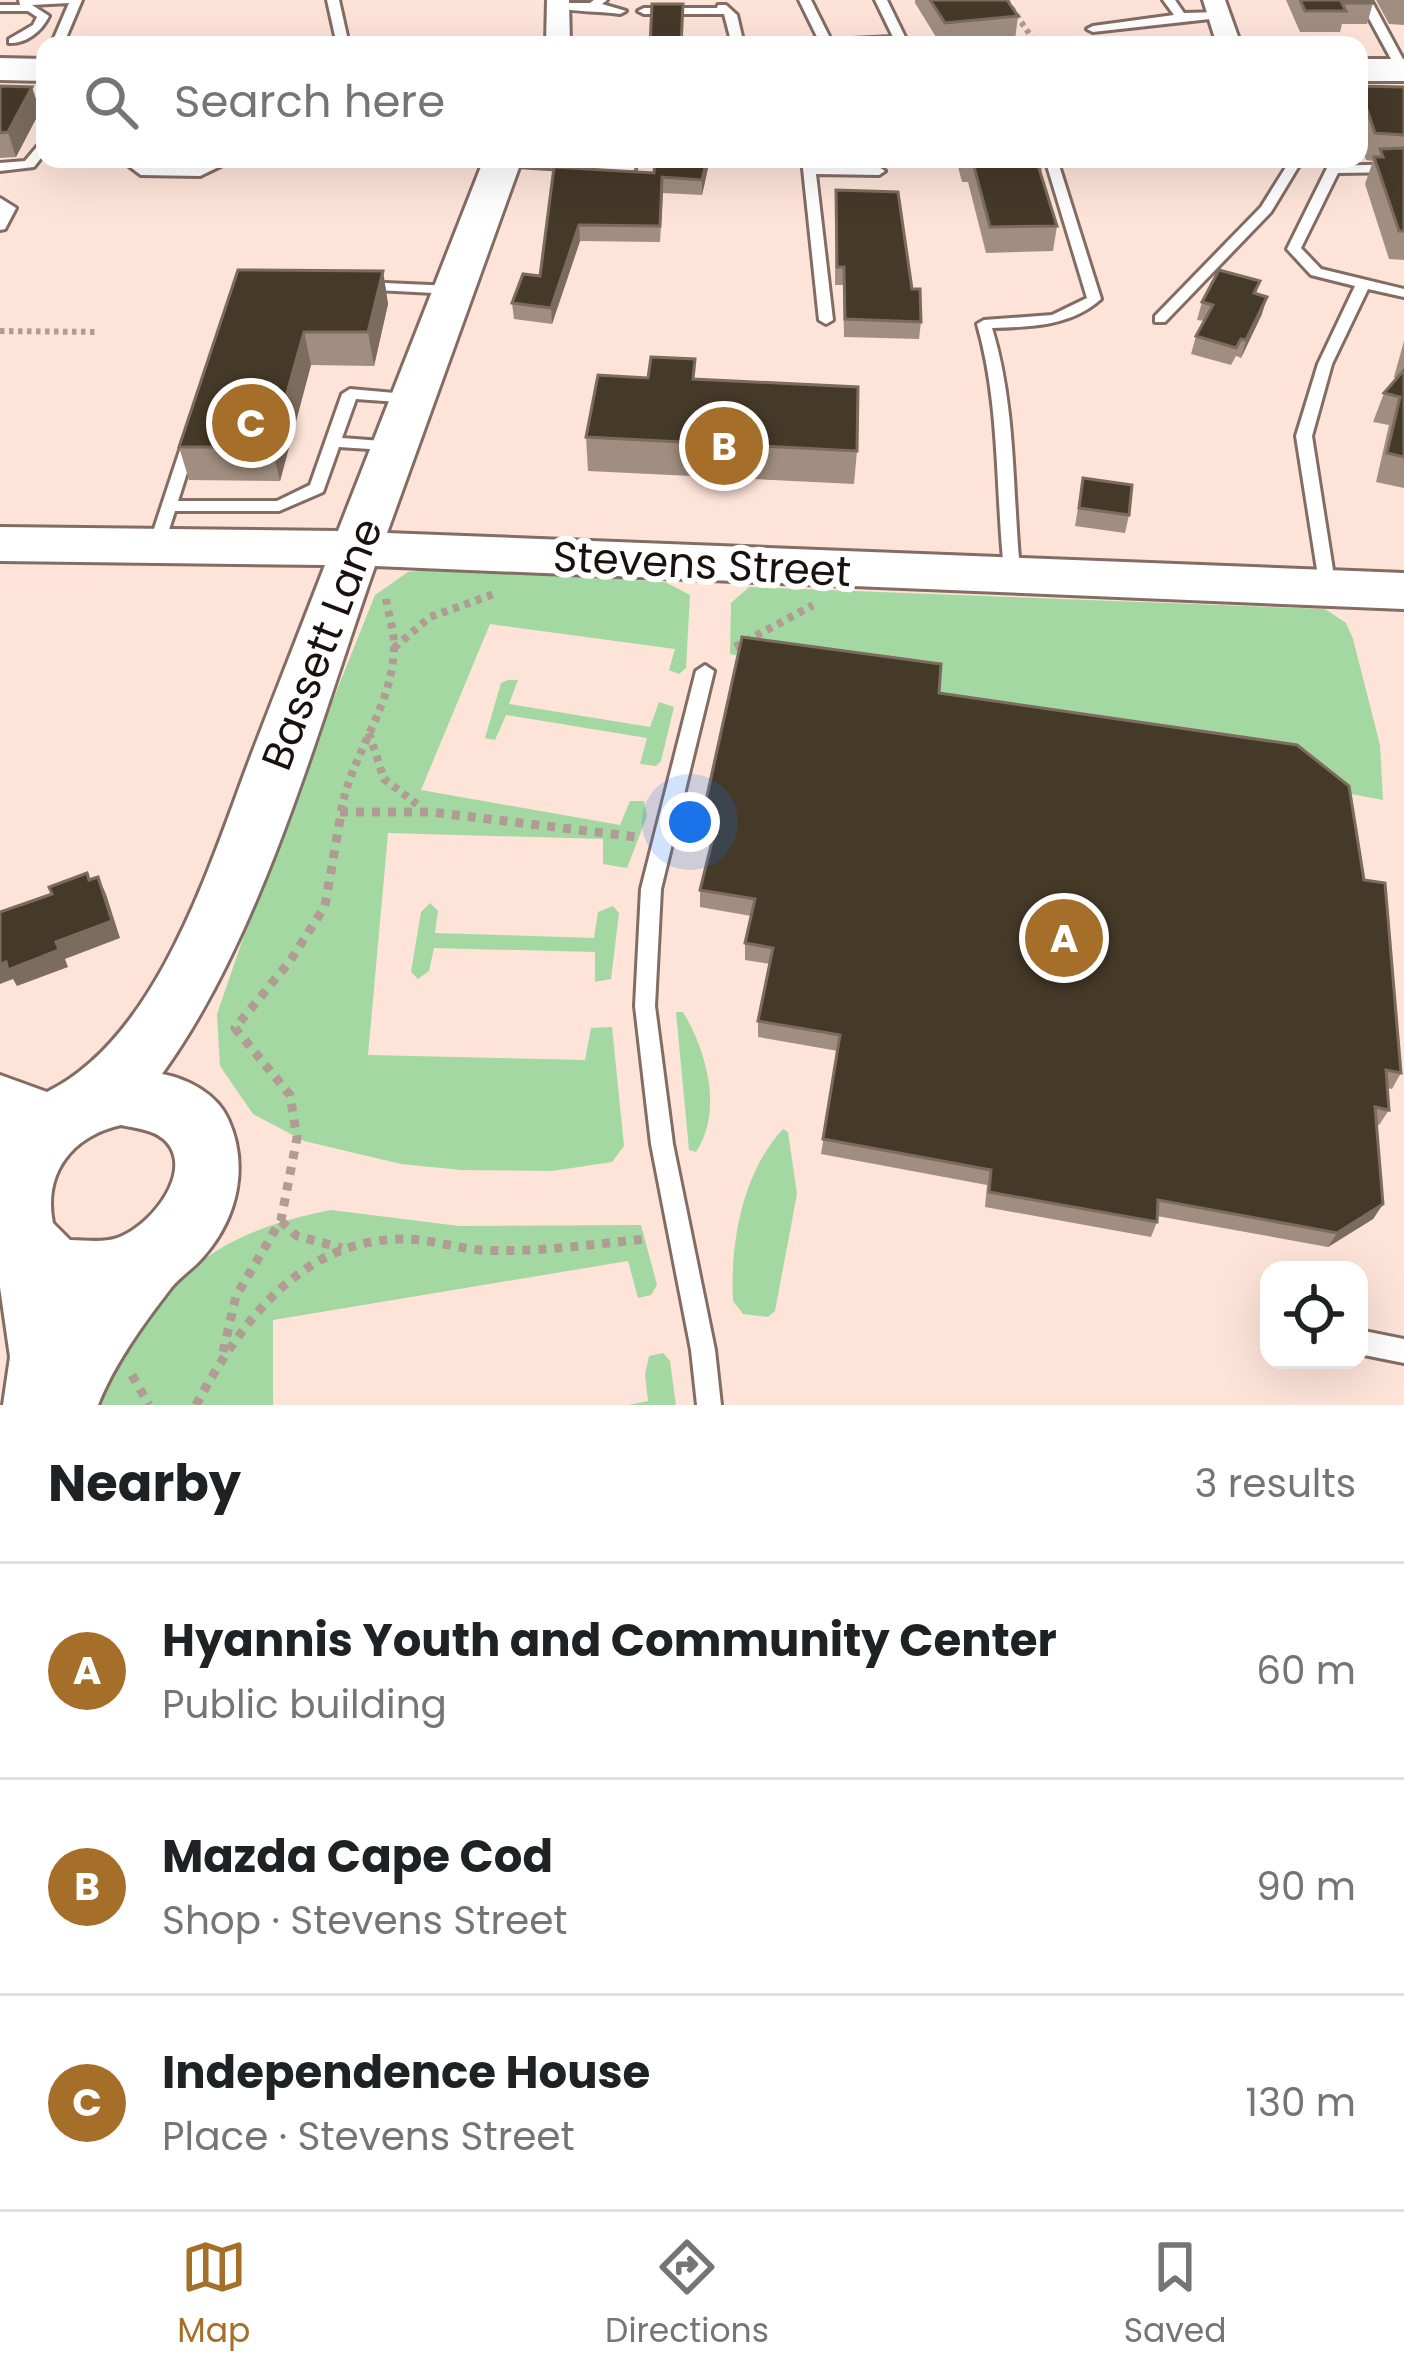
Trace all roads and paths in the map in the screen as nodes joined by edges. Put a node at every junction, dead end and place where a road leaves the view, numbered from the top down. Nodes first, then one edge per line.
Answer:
1 (74, 0) edge
2 (333, 0) edge
3 (693, 0) edge
4 (805, 0) edge
5 (881, 0) edge
6 (1006, 0) edge
7 (1168, 0) edge
8 (1365, 0) edge
9 (598, 2) edge
10 (558, 3) edge
11 (620, 6) edge
12 (644, 6) edge
13 (720, 6) edge
14 (0, 7) edge
15 (1216, 8) edge
16 (1180, 17) junction
17 (1093, 29) dead end
18 (60, 36) edge
19 (342, 36) edge
20 (558, 36) edge
21 (734, 36) edge
22 (823, 36) edge
23 (900, 36) edge
24 (1031, 36) edge
25 (1404, 40) edge
26 (4, 50) edge
27 (36, 66) edge
28 (1381, 67) edge
29 (36, 156) edge
30 (0, 167) edge
31 (136, 168) edge
32 (213, 168) edge
33 (499, 168) edge
34 (615, 168) edge
35 (809, 168) edge
36 (856, 168) edge
37 (1055, 168) edge
38 (1291, 168) edge
39 (1404, 168) edge
40 (629, 169) edge
41 (879, 170) dead end
42 (0, 202) edge
43 (0, 226) edge
44 (1364, 284) junction
45 (343, 285) edge
46 (453, 290) junction
47 (1404, 293) edge
48 (1160, 319) dead end
49 (826, 320) dead end
50 (0, 331) edge
51 (98, 332) dead end
52 (414, 398) junction
53 (197, 414) edge
54 (334, 442) junction
55 (396, 447) junction
56 (163, 525) junction
57 (0, 544) edge
58 (371, 570) junction
59 (1013, 580) junction
60 (1328, 589) junction
61 (1404, 591) edge
62 (497, 593) dead end
63 (826, 600) dead end
64 (735, 647) edge
65 (394, 648) junction
66 (705, 671) dead end
67 (369, 731) junction
68 (340, 812) junction
69 (431, 812) junction
70 (640, 837) dead end
71 (214, 925) junction
72 (49, 1110) edge
73 (187, 1114) junction
74 (14, 1212) edge
75 (281, 1220) junction
76 (647, 1239) dead end
77 (346, 1248) junction
78 (150, 1259) junction
79 (1368, 1344) edge
80 (1404, 1351) edge
81 (224, 1352) junction
82 (40, 1405) edge
83 (62, 1405) edge
84 (196, 1405) edge
85 (709, 1405) edge

1 - 14 lane
1 - 18 lane
2 - 19 lane
3 - 12 lane
4 - 22 lane
5 - 23 lane
6 - 24 path
7 - 16 lane
8 - 28 lane
9 - 10 lane
9 - 11 lane
10 - 20 street
12 - 13 lane
13 - 21 lane
14 - 26 lane
14 - 26 lane
15 - 16 lane
16 - 17 lane
25 - 28 lane
26 - 27 street
29 - 30 lane
31 - 32 lane
33 - 46 street, Bassett Lane
34 - 40 lane
35 - 49 lane
36 - 41 lane
37 - 59 lane
38 - 48 lane
39 - 44 lane
42 - 43 lane
44 - 47 lane
44 - 60 lane
45 - 46 lane
46 - 52 street, Bassett Lane
50 - 51 path
52 - 54 lane
52 - 55 street, Bassett Lane
53 - 56 lane
54 - 55 lane
54 - 56 lane
55 - 58 street, Bassett Lane
56 - 57 street, Stevens Street
56 - 58 street, Stevens Street
58 - 59 street, Stevens Street
58 - 65 path
58 - 71 street, Bassett Lane
59 - 60 street, Stevens Street
60 - 61 street, Stevens Street
62 - 65 path
63 - 64 path
65 - 67 path
66 - 85 lane
67 - 68 path
67 - 69 path
68 - 69 path
68 - 75 path
69 - 70 path
71 - 72 street, Bassett Lane
71 - 73 street
72 - 73 street
72 - 74 street
73 - 78 street
74 - 78 street
74 - 82 street
75 - 77 path
75 - 81 path
76 - 77 path
77 - 81 path
78 - 83 street
79 - 80 lane
81 - 84 path

